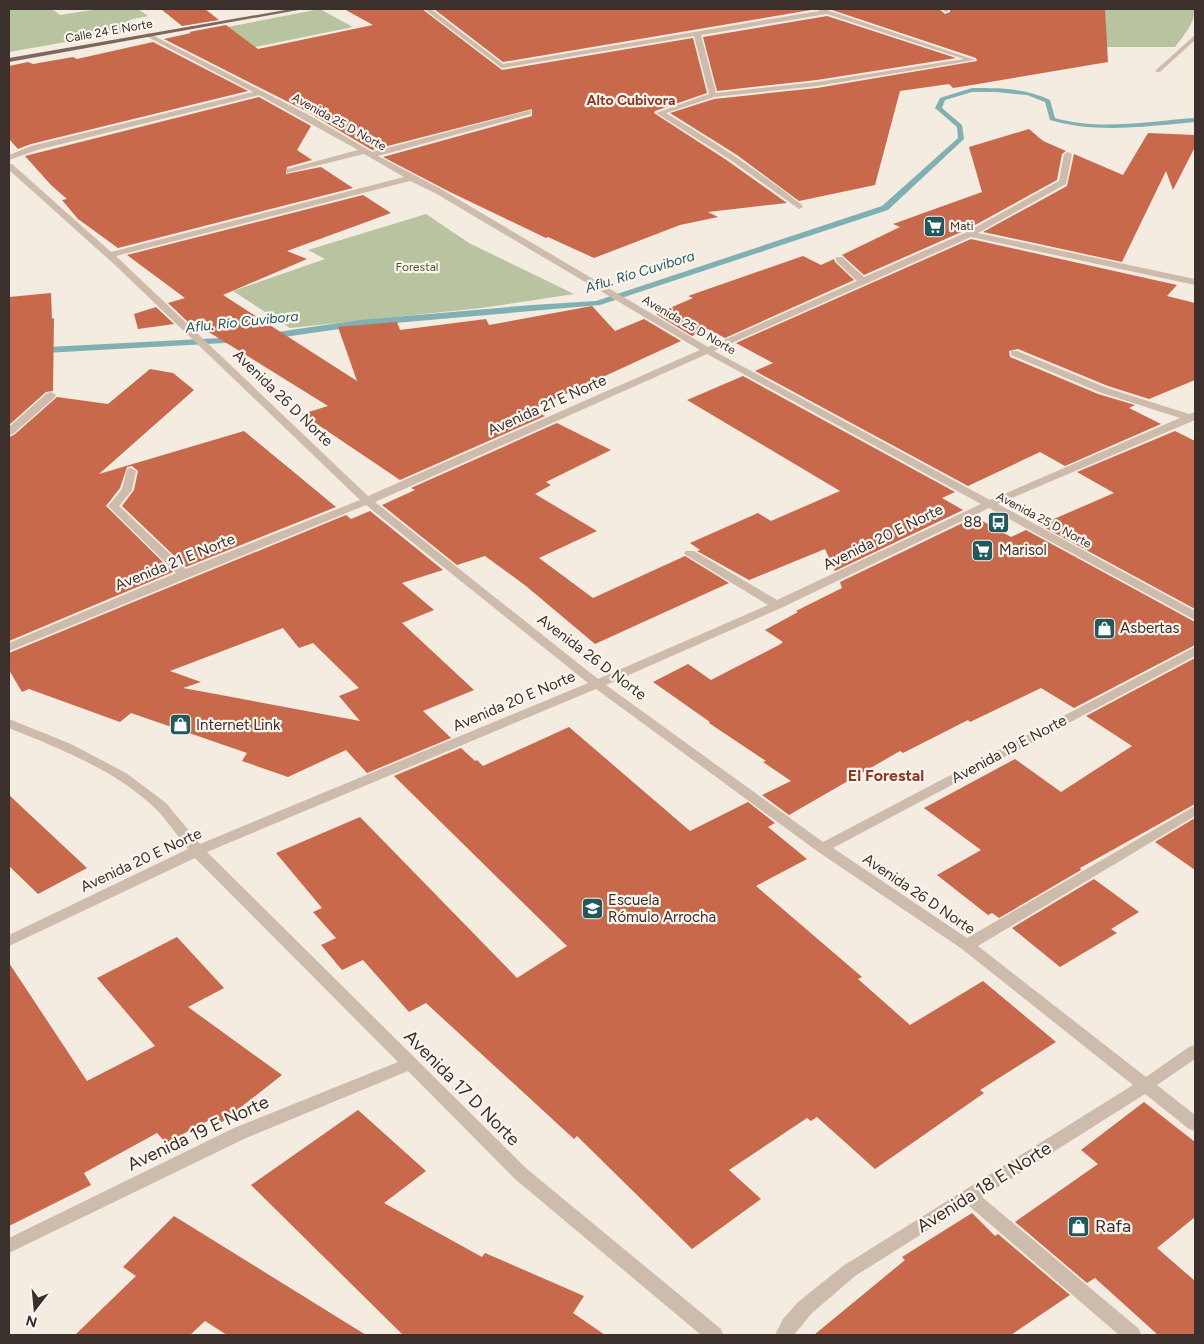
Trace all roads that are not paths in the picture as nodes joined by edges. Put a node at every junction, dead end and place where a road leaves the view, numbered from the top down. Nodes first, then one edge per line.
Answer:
1 (301, 9) edge
2 (427, 9) edge
3 (818, 9) edge
4 (827, 12) junction
5 (697, 34) junction
6 (148, 35) junction
7 (1195, 37) edge
8 (9, 60) edge
9 (1158, 71) dead end
10 (260, 93) junction
11 (713, 95) junction
12 (528, 112) dead end
13 (368, 153) junction
14 (1068, 154) dead end
15 (9, 158) edge
16 (9, 166) edge
17 (290, 171) dead end
18 (411, 178) junction
19 (799, 207) dead end
20 (970, 234) junction
21 (110, 255) junction
22 (839, 260) dead end
23 (863, 281) junction
24 (1195, 282) edge
25 (708, 350) junction
26 (1014, 352) dead end
27 (51, 395) dead end
28 (1193, 417) edge
29 (9, 432) edge
30 (131, 471) dead end
31 (367, 501) junction
32 (989, 504) junction
33 (690, 552) dead end
34 (184, 574) junction
35 (777, 605) junction
36 (1195, 616) edge
37 (9, 647) edge
38 (1195, 651) edge
39 (598, 684) junction
40 (9, 724) edge
41 (1195, 810) edge
42 (822, 848) junction
43 (197, 851) junction
44 (9, 941) edge
45 (967, 945) junction
46 (1195, 1050) edge
47 (409, 1064) junction
48 (1146, 1085) junction
49 (1195, 1124) edge
50 (969, 1196) junction
51 (9, 1246) edge
52 (714, 1335) edge
53 (784, 1335) edge
54 (1132, 1335) edge

1 - 6 main road, Calle 24 E Norte
2 - 5 street
3 - 4 street
4 - 5 street
4 - 11 street
5 - 11 street
6 - 8 main road, Calle 24 E Norte
6 - 10 street, Avenida 25 D Norte
7 - 9 street
10 - 13 street, Avenida 25 D Norte
10 - 15 street
11 - 19 street
12 - 13 street
13 - 17 street
13 - 18 street, Avenida 25 D Norte
14 - 20 street, Avenida 21 E Norte
16 - 21 street, Avenida 26 D Norte
18 - 21 street
18 - 25 street, Avenida 25 D Norte
20 - 23 street, Avenida 21 E Norte
20 - 24 street
21 - 31 street, Avenida 26 D Norte
22 - 23 street
23 - 25 street, Avenida 21 E Norte
25 - 31 street, Avenida 21 E Norte
25 - 32 street, Avenida 25 D Norte
26 - 28 street
27 - 29 street
28 - 32 street, Avenida 20 E Norte
30 - 34 street
31 - 34 street, Avenida 21 E Norte
31 - 39 street, Avenida 26 D Norte
32 - 35 street, Avenida 20 E Norte
32 - 36 street, Avenida 25 D Norte
33 - 35 street
34 - 37 street, Avenida 21 E Norte
35 - 39 street, Avenida 20 E Norte
38 - 42 street, Avenida 19 E Norte
39 - 42 street, Avenida 26 D Norte
39 - 43 street, Avenida 20 E Norte
40 - 43 street, Avenida 17 D Norte
41 - 45 street
42 - 45 street, Avenida 26 D Norte
43 - 44 street, Avenida 20 E Norte
43 - 47 street, Avenida 17 D Norte
45 - 48 street, Avenida 26 D Norte
46 - 48 street, Avenida 18 E Norte
47 - 51 street, Avenida 19 E Norte
47 - 52 street, Avenida 17 D Norte
48 - 49 street, Avenida 26 D Norte
48 - 50 street, Avenida 18 E Norte
50 - 53 street, Avenida 18 E Norte
50 - 54 street

